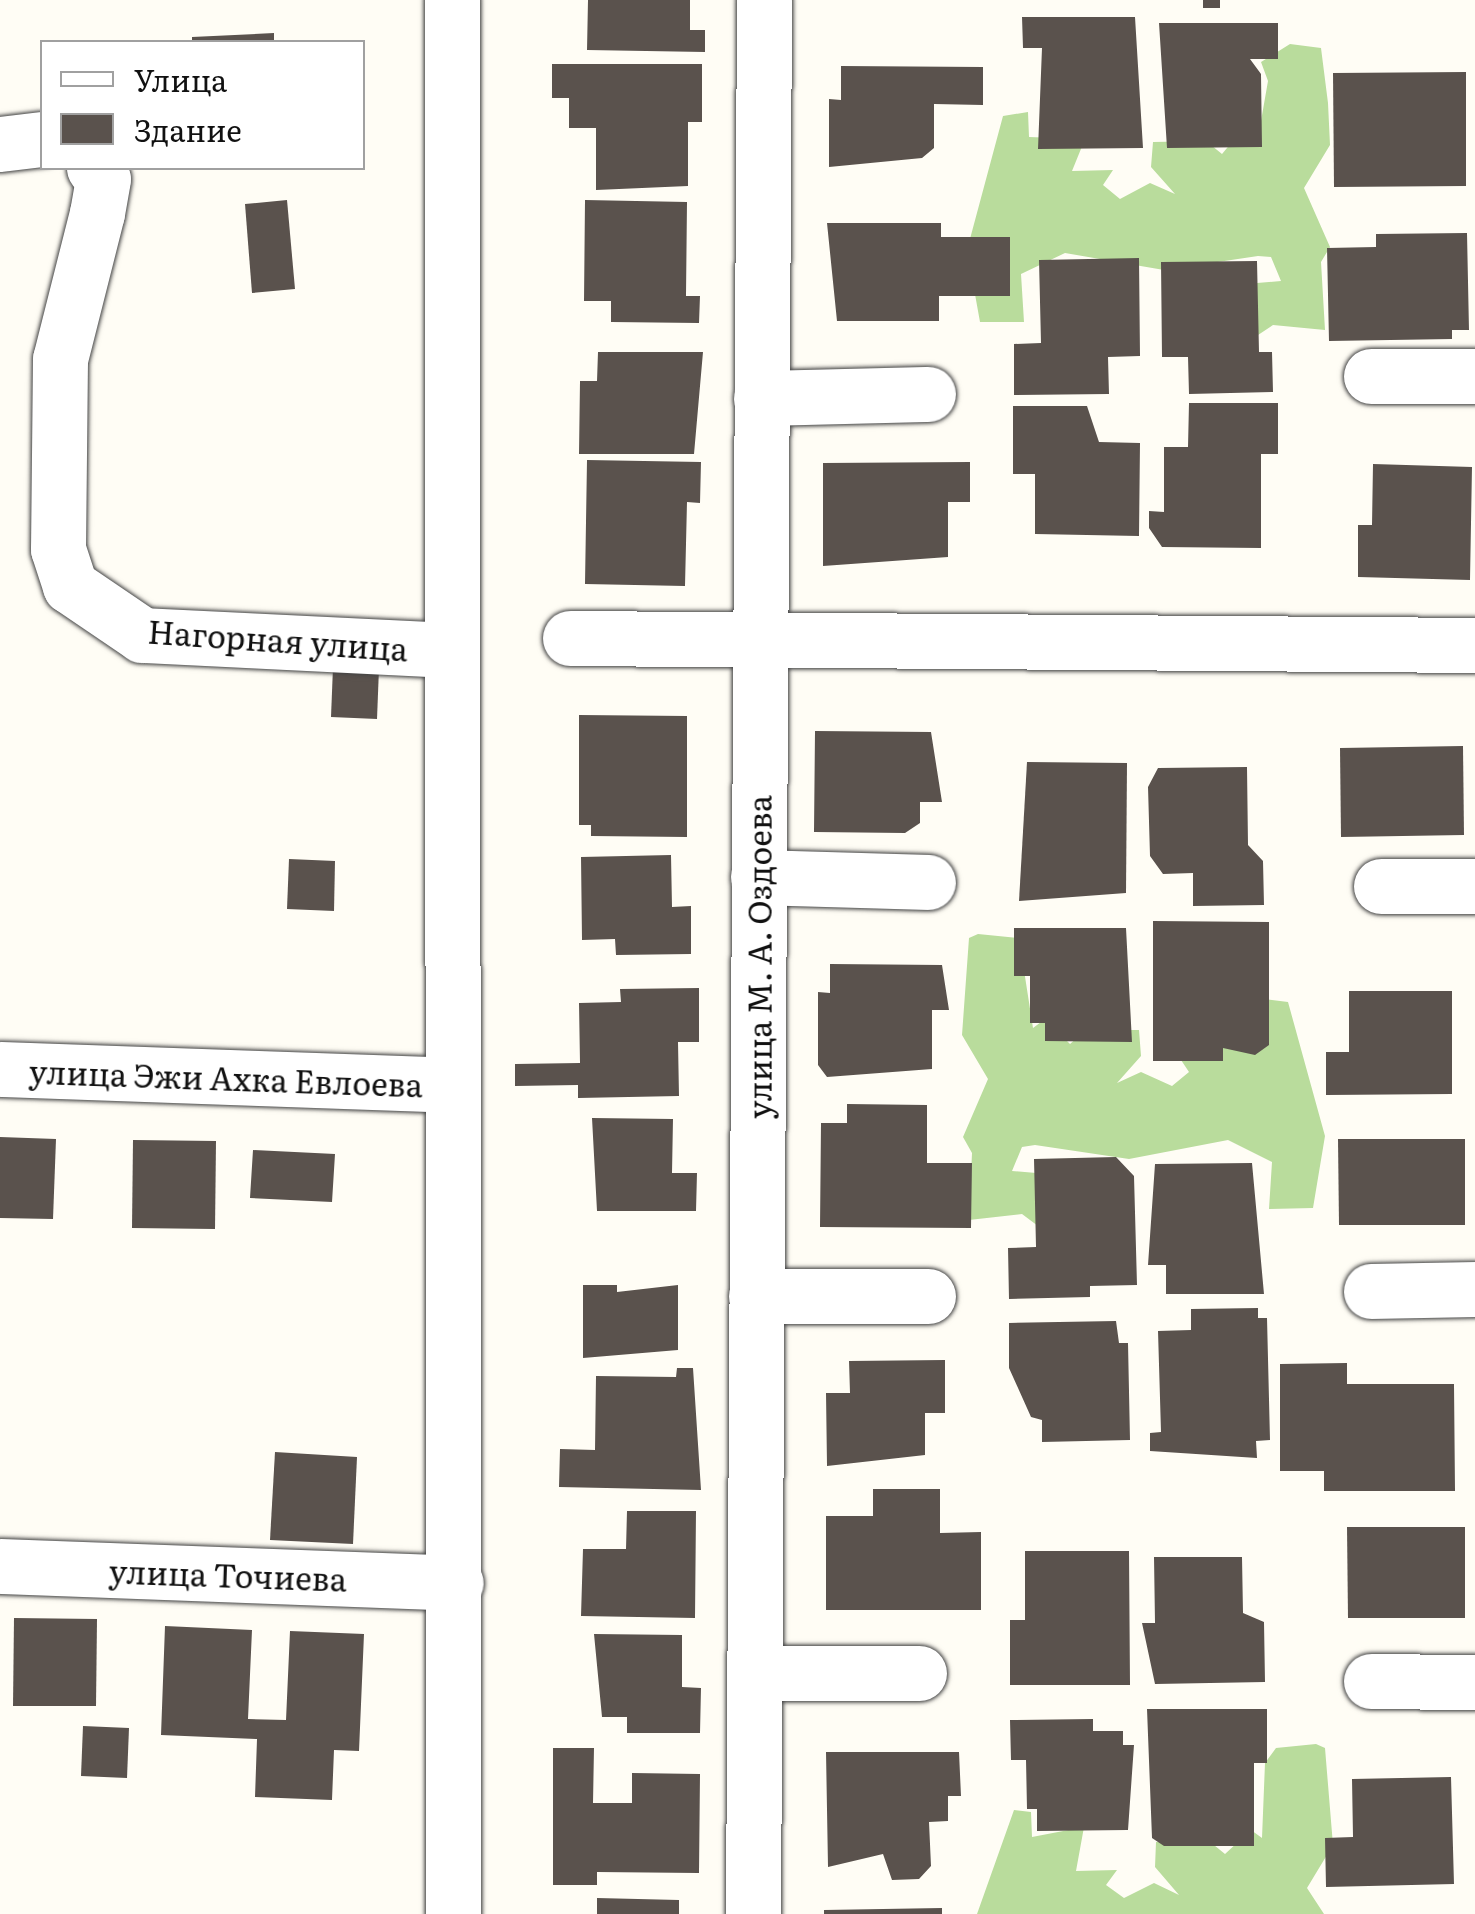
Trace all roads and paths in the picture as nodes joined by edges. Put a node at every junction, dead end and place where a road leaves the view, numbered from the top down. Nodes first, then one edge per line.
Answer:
1 (452, 0) edge
2 (764, 0) edge
3 (40, 139) edge
4 (0, 144) edge
5 (95, 170) edge
6 (1372, 376) dead end
7 (1475, 376) edge
8 (928, 394) dead end
9 (761, 398) junction
10 (570, 638) dead end
11 (760, 639) junction
12 (1475, 645) edge
13 (448, 650) junction
14 (758, 877) junction
15 (928, 882) dead end
16 (1381, 886) dead end
17 (1475, 886) edge
18 (0, 1070) edge
19 (452, 1085) junction
20 (1475, 1290) edge
21 (1372, 1291) dead end
22 (756, 1296) junction
23 (928, 1296) dead end
24 (0, 1566) edge
25 (456, 1583) junction
26 (754, 1673) junction
27 (919, 1673) dead end
28 (1372, 1681) dead end
29 (1475, 1682) edge
30 (453, 1914) edge
31 (752, 1914) edge

1 - 13 street
2 - 9 street, улица М. А. Оздоева
3 - 4 street
5 - 13 street, Нагорная улица
6 - 7 street
8 - 9 street
9 - 11 street, улица М. А. Оздоева
10 - 11 street
11 - 12 street
11 - 14 street, улица М. А. Оздоева
13 - 19 street
14 - 15 street
14 - 22 street, улица М. А. Оздоева
16 - 17 street
18 - 19 street, улица Эжи Ахка Евлоева
19 - 25 street
20 - 21 street
22 - 23 street
22 - 26 street, улица М. А. Оздоева
24 - 25 street, улица Точиева
25 - 30 street
26 - 27 street
26 - 31 street, улица М. А. Оздоева
28 - 29 street

